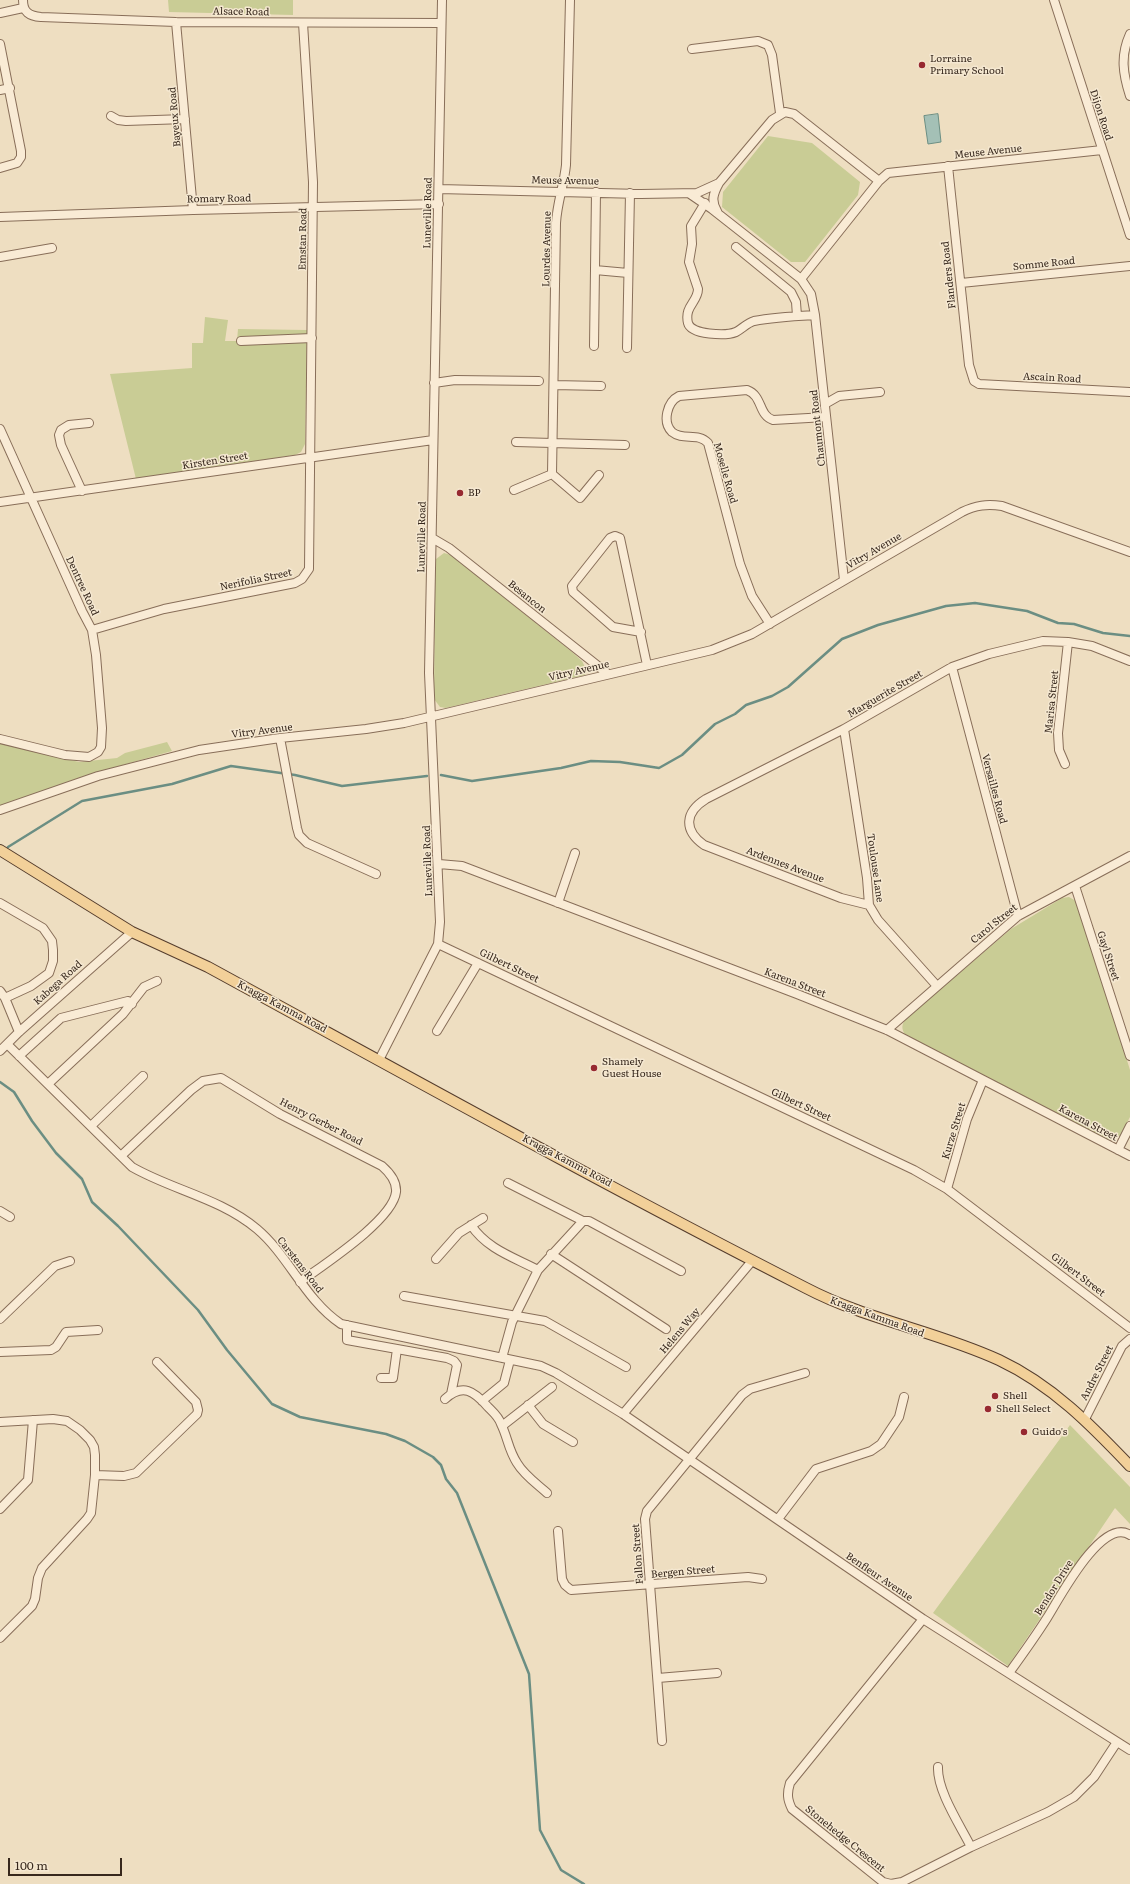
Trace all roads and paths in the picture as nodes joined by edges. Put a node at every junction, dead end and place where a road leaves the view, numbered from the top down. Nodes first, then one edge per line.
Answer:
1 (442, 0) edge
2 (570, 0) edge
3 (1054, 0) edge
4 (23, 4) edge
5 (0, 13) edge
6 (176, 22) junction
7 (303, 23) junction
8 (441, 23) junction
9 (1130, 34) edge
10 (0, 44) edge
11 (692, 49) dead end
12 (10, 88) junction
13 (0, 90) edge
14 (1130, 96) edge
15 (780, 114) junction
16 (111, 116) dead end
17 (185, 118) junction
18 (1102, 150) junction
19 (948, 166) junction
20 (0, 168) edge
21 (879, 181) junction
22 (719, 183) junction
23 (439, 189) junction
24 (562, 191) junction
25 (596, 192) junction
26 (630, 193) junction
27 (690, 194) junction
28 (705, 203) junction
29 (439, 204) junction
30 (313, 207) junction
31 (193, 210) junction
32 (718, 214) junction
33 (0, 217) edge
34 (1130, 235) edge
35 (736, 247) dead end
36 (52, 248) dead end
37 (0, 257) edge
38 (1130, 266) edge
39 (595, 270) junction
40 (628, 273) junction
41 (801, 279) junction
42 (960, 283) junction
43 (815, 315) junction
44 (797, 316) junction
45 (312, 338) junction
46 (241, 341) dead end
47 (594, 346) dead end
48 (627, 348) dead end
49 (539, 380) dead end
50 (974, 381) joint
51 (434, 382) junction
52 (554, 385) junction
53 (602, 386) dead end
54 (880, 392) dead end
55 (1130, 392) edge
56 (825, 404) junction
57 (826, 416) junction
58 (89, 423) dead end
59 (0, 429) edge
60 (433, 440) junction
61 (516, 442) dead end
62 (552, 444) junction
63 (625, 445) dead end
64 (310, 456) junction
65 (552, 474) junction
66 (599, 475) dead end
67 (514, 490) dead end
68 (82, 491) junction
69 (31, 498) junction
70 (0, 502) edge
71 (432, 538) junction
72 (1130, 552) edge
73 (844, 580) junction
74 (770, 624) junction
75 (92, 630) junction
76 (641, 632) junction
77 (1068, 642) junction
78 (1130, 661) edge
79 (647, 665) junction
80 (952, 667) junction
81 (608, 674) junction
82 (431, 717) junction
83 (844, 729) junction
84 (280, 738) junction
85 (0, 739) edge
86 (1065, 764) dead end
87 (0, 810) edge
88 (696, 839) joint
89 (0, 850) edge
90 (575, 853) dead end
91 (1130, 856) edge
92 (439, 864) junction
93 (376, 874) dead end
94 (1075, 886) junction
95 (0, 903) edge
96 (558, 903) junction
97 (869, 905) junction
98 (1018, 916) junction
99 (132, 932) junction
100 (438, 944) junction
101 (478, 963) junction
102 (157, 981) dead end
103 (937, 986) junction
104 (2, 994) edge
105 (132, 1004) junction
106 (887, 1030) junction
107 (437, 1031) dead end
108 (19, 1032) junction
109 (3, 1048) edge
110 (19, 1056) junction
111 (1130, 1056) edge
112 (379, 1060) junction
113 (143, 1076) dead end
114 (983, 1080) junction
115 (48, 1084) junction
116 (90, 1126) junction
117 (1130, 1126) edge
118 (1118, 1150) junction
119 (121, 1156) junction
120 (1130, 1156) edge
121 (508, 1183) dead end
122 (948, 1189) junction
123 (0, 1210) edge
124 (10, 1217) dead end
125 (483, 1218) dead end
126 (583, 1221) junction
127 (471, 1225) junction
128 (551, 1254) junction
129 (436, 1259) dead end
130 (70, 1261) dead end
131 (752, 1261) junction
132 (538, 1270) junction
133 (681, 1271) dead end
134 (300, 1282) junction
135 (404, 1296) dead end
136 (515, 1316) junction
137 (0, 1319) edge
138 (347, 1326) junction
139 (1130, 1328) edge
140 (666, 1329) dead end
141 (98, 1330) dead end
142 (1130, 1339) edge
143 (396, 1349) junction
144 (0, 1352) edge
145 (506, 1359) junction
146 (157, 1362) dead end
147 (626, 1367) dead end
148 (805, 1373) dead end
149 (381, 1378) dead end
150 (552, 1387) dead end
151 (904, 1397) dead end
152 (482, 1401) junction
153 (528, 1406) junction
154 (623, 1414) junction
155 (1085, 1419) junction
156 (33, 1420) junction
157 (1, 1425) edge
158 (502, 1426) junction
159 (573, 1442) dead end
160 (689, 1459) junction
161 (1130, 1466) edge
162 (96, 1475) junction
163 (547, 1493) dead end
164 (0, 1510) edge
165 (778, 1519) junction
166 (558, 1531) dead end
167 (1130, 1534) edge
168 (762, 1579) dead end
169 (650, 1584) junction
170 (923, 1619) junction
171 (0, 1638) edge
172 (718, 1673) dead end
173 (1009, 1674) junction
174 (658, 1678) junction
175 (662, 1741) dead end
176 (1117, 1742) junction
177 (1130, 1750) edge
178 (938, 1767) dead end
179 (971, 1846) junction

1 - 8 street, Luneville Road
2 - 24 street, Lourdes Avenue
3 - 18 street, Dijon Road
4 - 5 street
4 - 6 street, Alsace Road
6 - 7 street, Alsace Road
6 - 17 street, Bayeux Road
7 - 8 street, Alsace Road
7 - 30 street, Emstan Road
8 - 23 street, Luneville Road
9 - 14 street
10 - 12 street
11 - 15 street
12 - 13 street
12 - 20 street
15 - 21 street
15 - 22 street, Meuse Avenue
16 - 17 street
17 - 31 street, Bayeux Road
18 - 19 street, Meuse Avenue
18 - 34 street, Dijon Road
19 - 21 street, Meuse Avenue
19 - 42 street, Flanders Road
21 - 41 street, Meuse Avenue
22 - 27 street, Meuse Avenue
22 - 32 street, Meuse Avenue
23 - 24 street, Meuse Avenue
23 - 29 street, Luneville Road
24 - 25 street, Meuse Avenue
24 - 52 street, Lourdes Avenue
25 - 26 street, Meuse Avenue
25 - 39 street
26 - 27 street, Meuse Avenue
26 - 40 street
27 - 28 street
28 - 32 street
28 - 44 street
29 - 30 street, Romary Road
29 - 51 street, Luneville Road
30 - 31 street, Romary Road
30 - 45 street, Emstan Road
31 - 33 street, Romary Road
32 - 41 street
35 - 44 street
36 - 37 street
38 - 42 street, Somme Road
39 - 40 street
39 - 47 street
40 - 48 street
41 - 43 street, Chaumont Road
42 - 50 street, Flanders Road
43 - 44 street
43 - 56 street, Chaumont Road
45 - 46 street
45 - 64 street, Emstan Road
49 - 51 street
50 - 55 street, Ascain Road
51 - 60 street, Luneville Road
52 - 53 street
52 - 62 street, Lourdes Avenue
54 - 56 street
56 - 57 street, Chaumont Road
57 - 73 street, Chaumont Road
57 - 74 street, Moselle Road
58 - 68 street
59 - 69 street, Dentree Road
60 - 64 street, Kirsten Street
60 - 71 street, Luneville Road
61 - 62 street
62 - 63 street
62 - 65 street, Lourdes Avenue
64 - 68 street, Kirsten Street
64 - 75 street, Nerifolia Street
65 - 66 street
65 - 67 street
68 - 69 street, Kirsten Street
69 - 70 street, Kirsten Street
69 - 75 street, Dentree Road
71 - 81 street, Besancon
71 - 82 street, Luneville Road
72 - 73 street, Vitry Avenue
73 - 74 street, Vitry Avenue
74 - 79 street, Vitry Avenue
75 - 85 street, Dentree Road
76 - 76 street
76 - 79 street
77 - 78 street, Marguerite Street
77 - 80 street, Marguerite Street
77 - 86 street, Marisa Street
79 - 81 street, Vitry Avenue
80 - 83 street, Marguerite Street
80 - 98 street, Versailles Road
81 - 82 street, Vitry Avenue
82 - 84 street, Vitry Avenue
82 - 92 street, Luneville Road
83 - 88 street, Marguerite Street
83 - 97 street, Toulouse Lane
84 - 87 street, Vitry Avenue
84 - 93 street
88 - 97 street, Ardennes Avenue
89 - 99 main road, Kragga Kamma Road
90 - 96 street
91 - 94 street, Carol Street
92 - 96 street, Karena Street
92 - 100 street, Luneville Road
94 - 98 street, Carol Street
94 - 111 street, Gayl Street
95 - 104 street
96 - 106 street, Karena Street
97 - 103 street, Toulouse Lane
98 - 103 street, Carol Street
99 - 108 street, Kabega Road
99 - 112 main road, Kragga Kamma Road
100 - 101 street, Gilbert Street
100 - 112 street, Luneville Road
101 - 107 street
101 - 122 street, Gilbert Street
102 - 105 street
103 - 106 street, Carol Street
104 - 108 street
105 - 110 street
105 - 115 street
106 - 114 street, Karena Street
108 - 109 street, Kabega Road
109 - 110 street, Carstens Road
110 - 115 street, Carstens Road
112 - 131 main road, Kragga Kamma Road
113 - 116 street
114 - 118 street, Karena Street
114 - 122 street, Kurze Street
115 - 116 street, Carstens Road
116 - 119 street, Carstens Road
117 - 118 street
118 - 120 street, Karena Street
119 - 134 street, Carstens Road
119 - 134 street, Henry Gerber Road
121 - 126 street
122 - 139 street, Gilbert Street
123 - 124 street
125 - 127 street
126 - 128 street
126 - 133 street
127 - 129 street
127 - 132 street
128 - 132 street
128 - 140 street
130 - 137 street
131 - 154 street, Helens Way
131 - 155 main road, Kragga Kamma Road
132 - 136 street
134 - 138 street, Carstens Road
135 - 136 street
136 - 145 street
136 - 147 street
138 - 143 street
138 - 145 street, Carstens Road
141 - 144 street
142 - 155 street, Andre Street
143 - 149 street
143 - 152 street
145 - 152 street
145 - 154 street, Carstens Road
146 - 162 street
148 - 160 street, Fallon Street
150 - 153 street
151 - 165 street
152 - 158 street
153 - 158 street
153 - 159 street
154 - 160 street, Benfleur Avenue
155 - 161 main road, Kragga Kamma Road
156 - 157 street
156 - 162 street
156 - 164 street
158 - 163 street
160 - 165 street, Benfleur Avenue
160 - 169 street, Fallon Street
162 - 171 street
165 - 170 street, Benfleur Avenue
166 - 169 street, Bergen Street
167 - 173 street, Bendor Drive
168 - 169 street, Bergen Street
169 - 174 street, Fallon Street
170 - 173 street, Benfleur Avenue
170 - 179 street, Stonehedge Crescent
172 - 174 street
173 - 176 street, Benfleur Avenue
174 - 175 street, Fallon Street
176 - 177 street, Benfleur Avenue
176 - 179 street, Stonehedge Crescent
178 - 179 street

